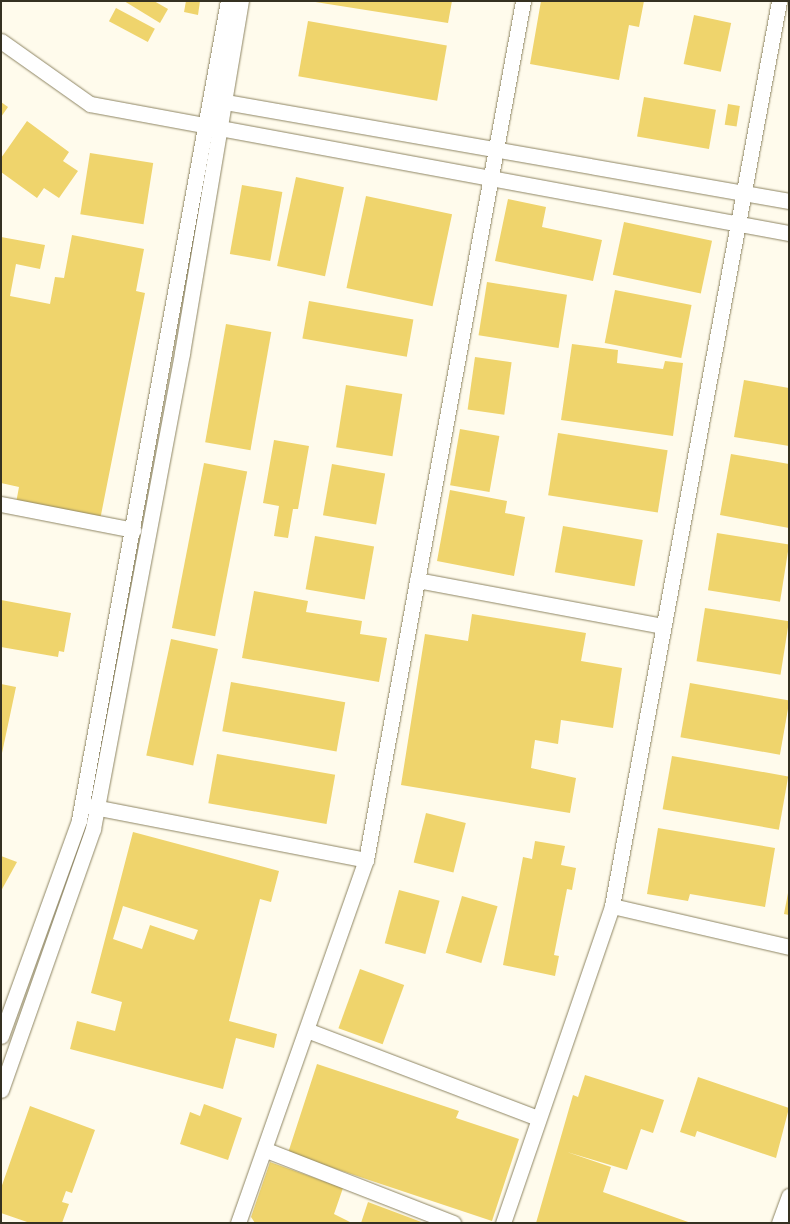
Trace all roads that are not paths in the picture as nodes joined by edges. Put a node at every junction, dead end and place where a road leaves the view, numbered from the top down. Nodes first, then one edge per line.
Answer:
1 (228, 1) edge
2 (241, 1) edge
3 (523, 1) edge
4 (779, 1) edge
5 (1, 41) edge
6 (216, 100) junction
7 (212, 125) junction
8 (494, 149) junction
9 (490, 177) junction
10 (744, 193) junction
11 (789, 201) edge
12 (738, 224) junction
13 (789, 233) edge
14 (1, 504) edge
15 (133, 530) junction
16 (417, 580) junction
17 (663, 626) junction
18 (82, 805) junction
19 (98, 808) junction
20 (366, 860) junction
21 (612, 906) junction
22 (789, 948) edge
23 (309, 1031) junction
24 (1, 1036) edge
25 (1, 1090) edge
26 (538, 1118) junction
27 (266, 1150) junction
28 (789, 1196) edge
29 (238, 1223) edge
30 (453, 1223) edge
31 (503, 1223) edge
32 (779, 1223) edge

1 - 6 street
2 - 6 street
3 - 8 street
4 - 10 street
5 - 7 street
6 - 7 street
6 - 8 street
7 - 9 street
7 - 15 street
7 - 19 street
8 - 9 street
8 - 10 street
9 - 12 street
9 - 16 street
10 - 11 street
10 - 12 street
12 - 13 street
12 - 17 street
14 - 15 street
15 - 18 street
16 - 17 street
16 - 20 street
17 - 21 street
18 - 19 street
18 - 24 street
19 - 20 street
19 - 25 street
20 - 23 street
21 - 22 street
21 - 26 street
23 - 26 street
23 - 27 street
26 - 31 street
27 - 29 street
27 - 30 street
28 - 32 street

